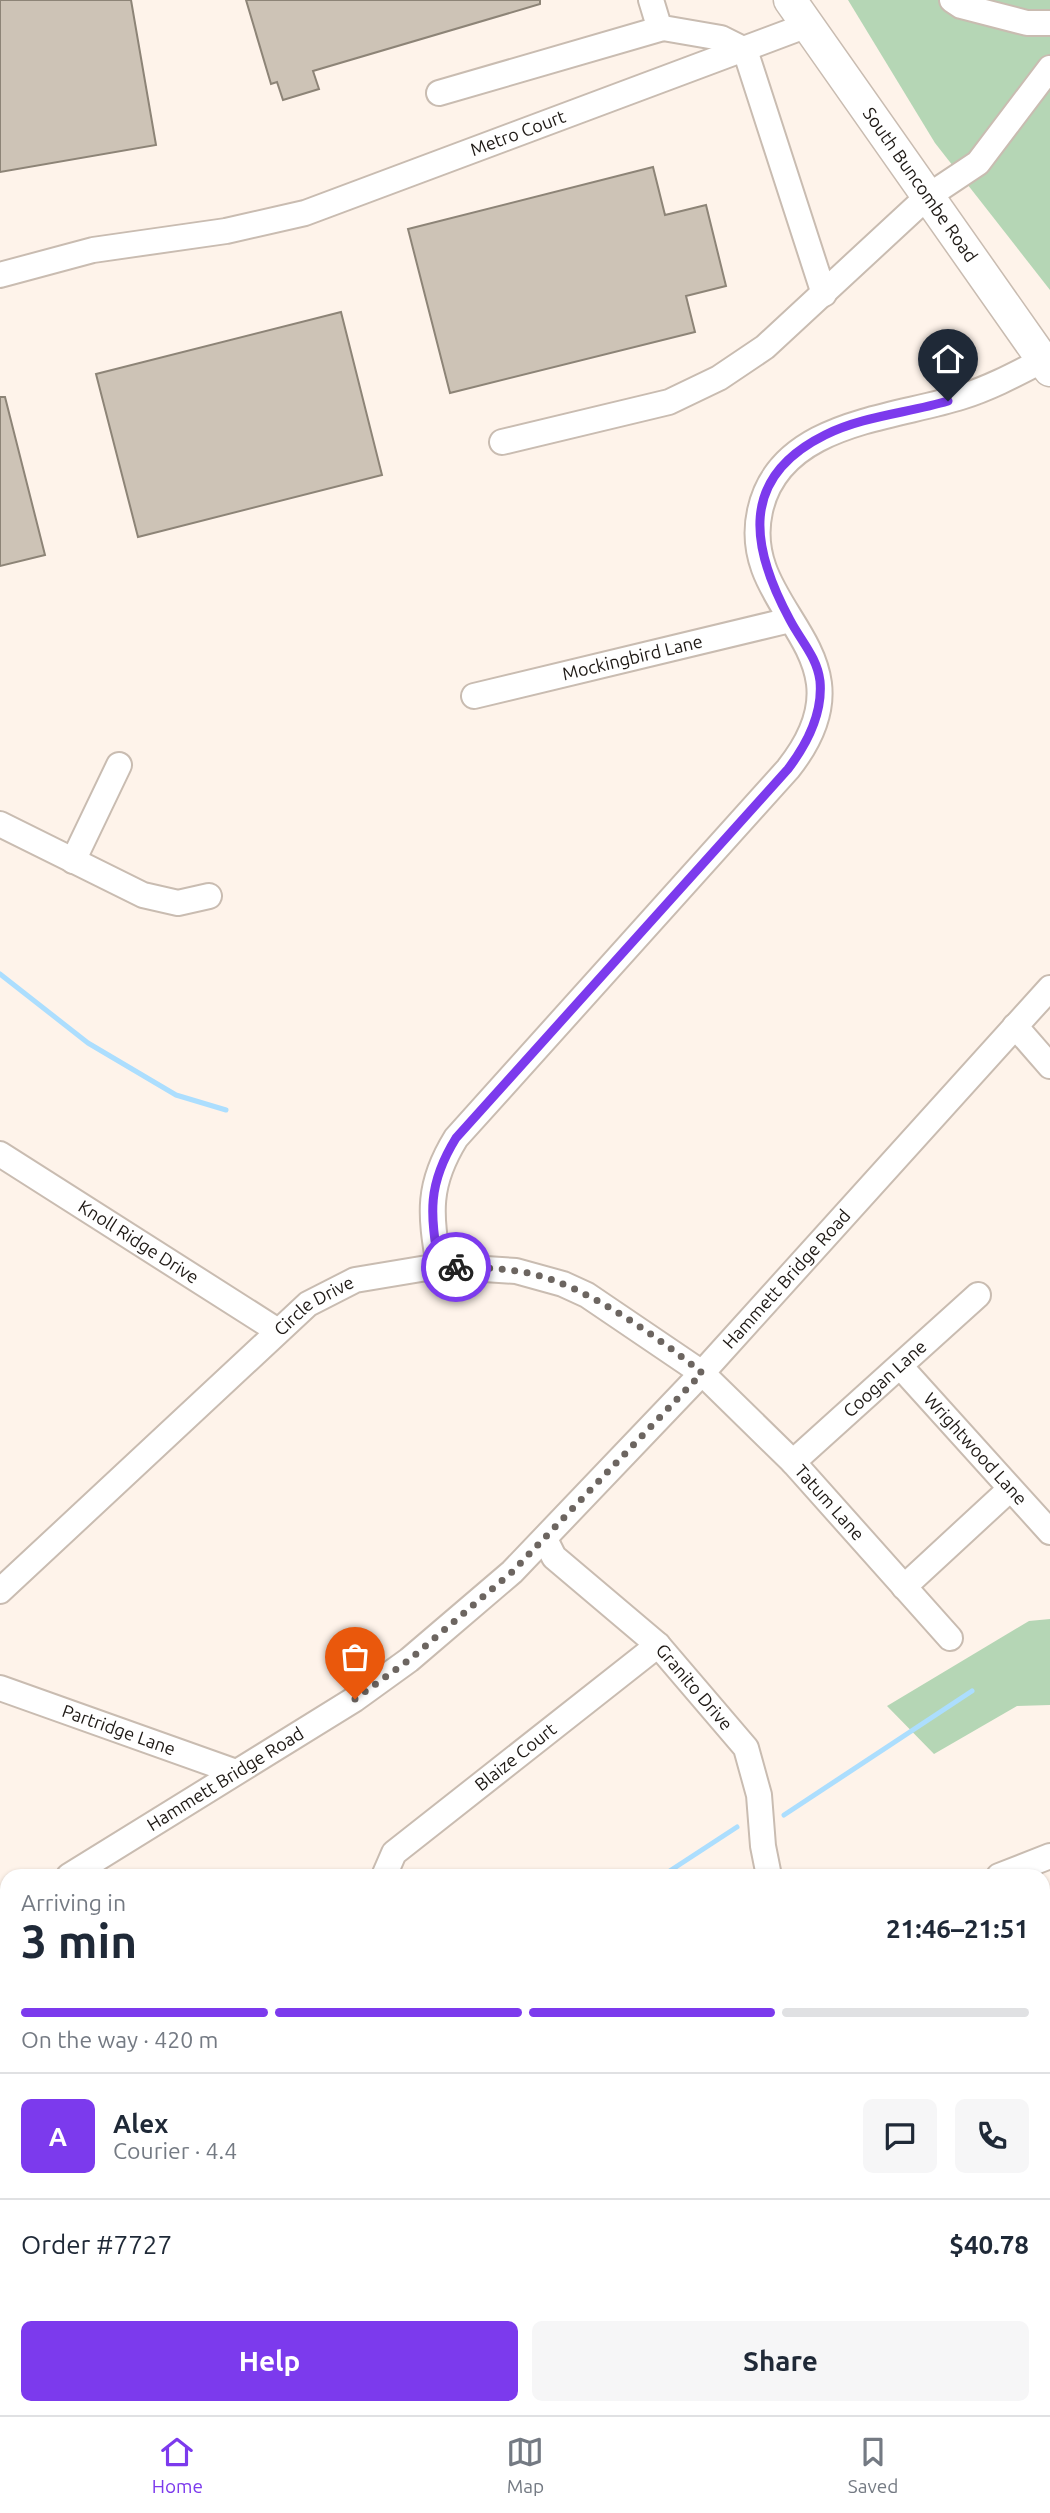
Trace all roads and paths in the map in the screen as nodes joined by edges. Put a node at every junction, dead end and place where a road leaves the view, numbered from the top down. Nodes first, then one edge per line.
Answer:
1 (651, 0) edge
2 (952, 0) edge
3 (798, 13) edge
4 (1050, 23) edge
5 (663, 28) junction
6 (745, 50) junction
7 (1050, 68) edge
8 (439, 93) dead end
9 (927, 197) junction
10 (0, 275) edge
11 (824, 295) junction
12 (1046, 365) edge
13 (502, 442) dead end
14 (790, 620) junction
15 (474, 696) dead end
16 (120, 765) dead end
17 (0, 824) edge
18 (73, 861) junction
19 (209, 896) dead end
20 (1050, 988) edge
21 (1015, 1026) junction
22 (1050, 1066) edge
23 (0, 1154) edge
24 (439, 1266) junction
25 (978, 1295) dead end
26 (278, 1331) junction
27 (900, 1366) junction
28 (702, 1373) junction
29 (793, 1462) junction
30 (1010, 1489) junction
31 (1050, 1532) edge
32 (545, 1539) junction
33 (904, 1587) junction
34 (0, 1591) edge
35 (950, 1638) dead end
36 (657, 1644) junction
37 (0, 1688) edge
38 (236, 1772) junction
39 (1050, 1856) edge
40 (80, 1869) edge
41 (387, 1869) edge
42 (768, 1869) edge
43 (1017, 1869) edge

1 - 5 street
2 - 4 street
3 - 6 street, Metro Court
3 - 9 main road, South Buncombe Road
5 - 6 street
5 - 8 street
6 - 10 street, Metro Court
6 - 11 street
7 - 9 street
9 - 11 street
9 - 12 main road, South Buncombe Road
11 - 13 street
12 - 14 street
14 - 15 street, Mockingbird Lane
14 - 24 street
16 - 18 street
17 - 18 street
18 - 19 street
20 - 21 street, Hammett Bridge Road
21 - 22 street
21 - 28 street, Hammett Bridge Road
23 - 26 street, Knoll Ridge Drive
24 - 26 street, Circle Drive
24 - 28 street, Circle Drive
25 - 27 street, Coogan Lane
26 - 34 street, Circle Drive
27 - 29 street, Coogan Lane
27 - 30 street, Wrightwood Lane
28 - 29 street, Tatum Lane
28 - 32 street, Hammett Bridge Road
29 - 33 street, Tatum Lane
30 - 31 street, Wrightwood Lane
30 - 33 street
32 - 36 street, Granito Drive
32 - 38 street, Hammett Bridge Road
33 - 35 street, Tatum Lane
36 - 41 street, Blaize Court
36 - 42 street, Granito Drive
37 - 38 street, Partridge Lane
38 - 40 street, Hammett Bridge Road
39 - 43 street

